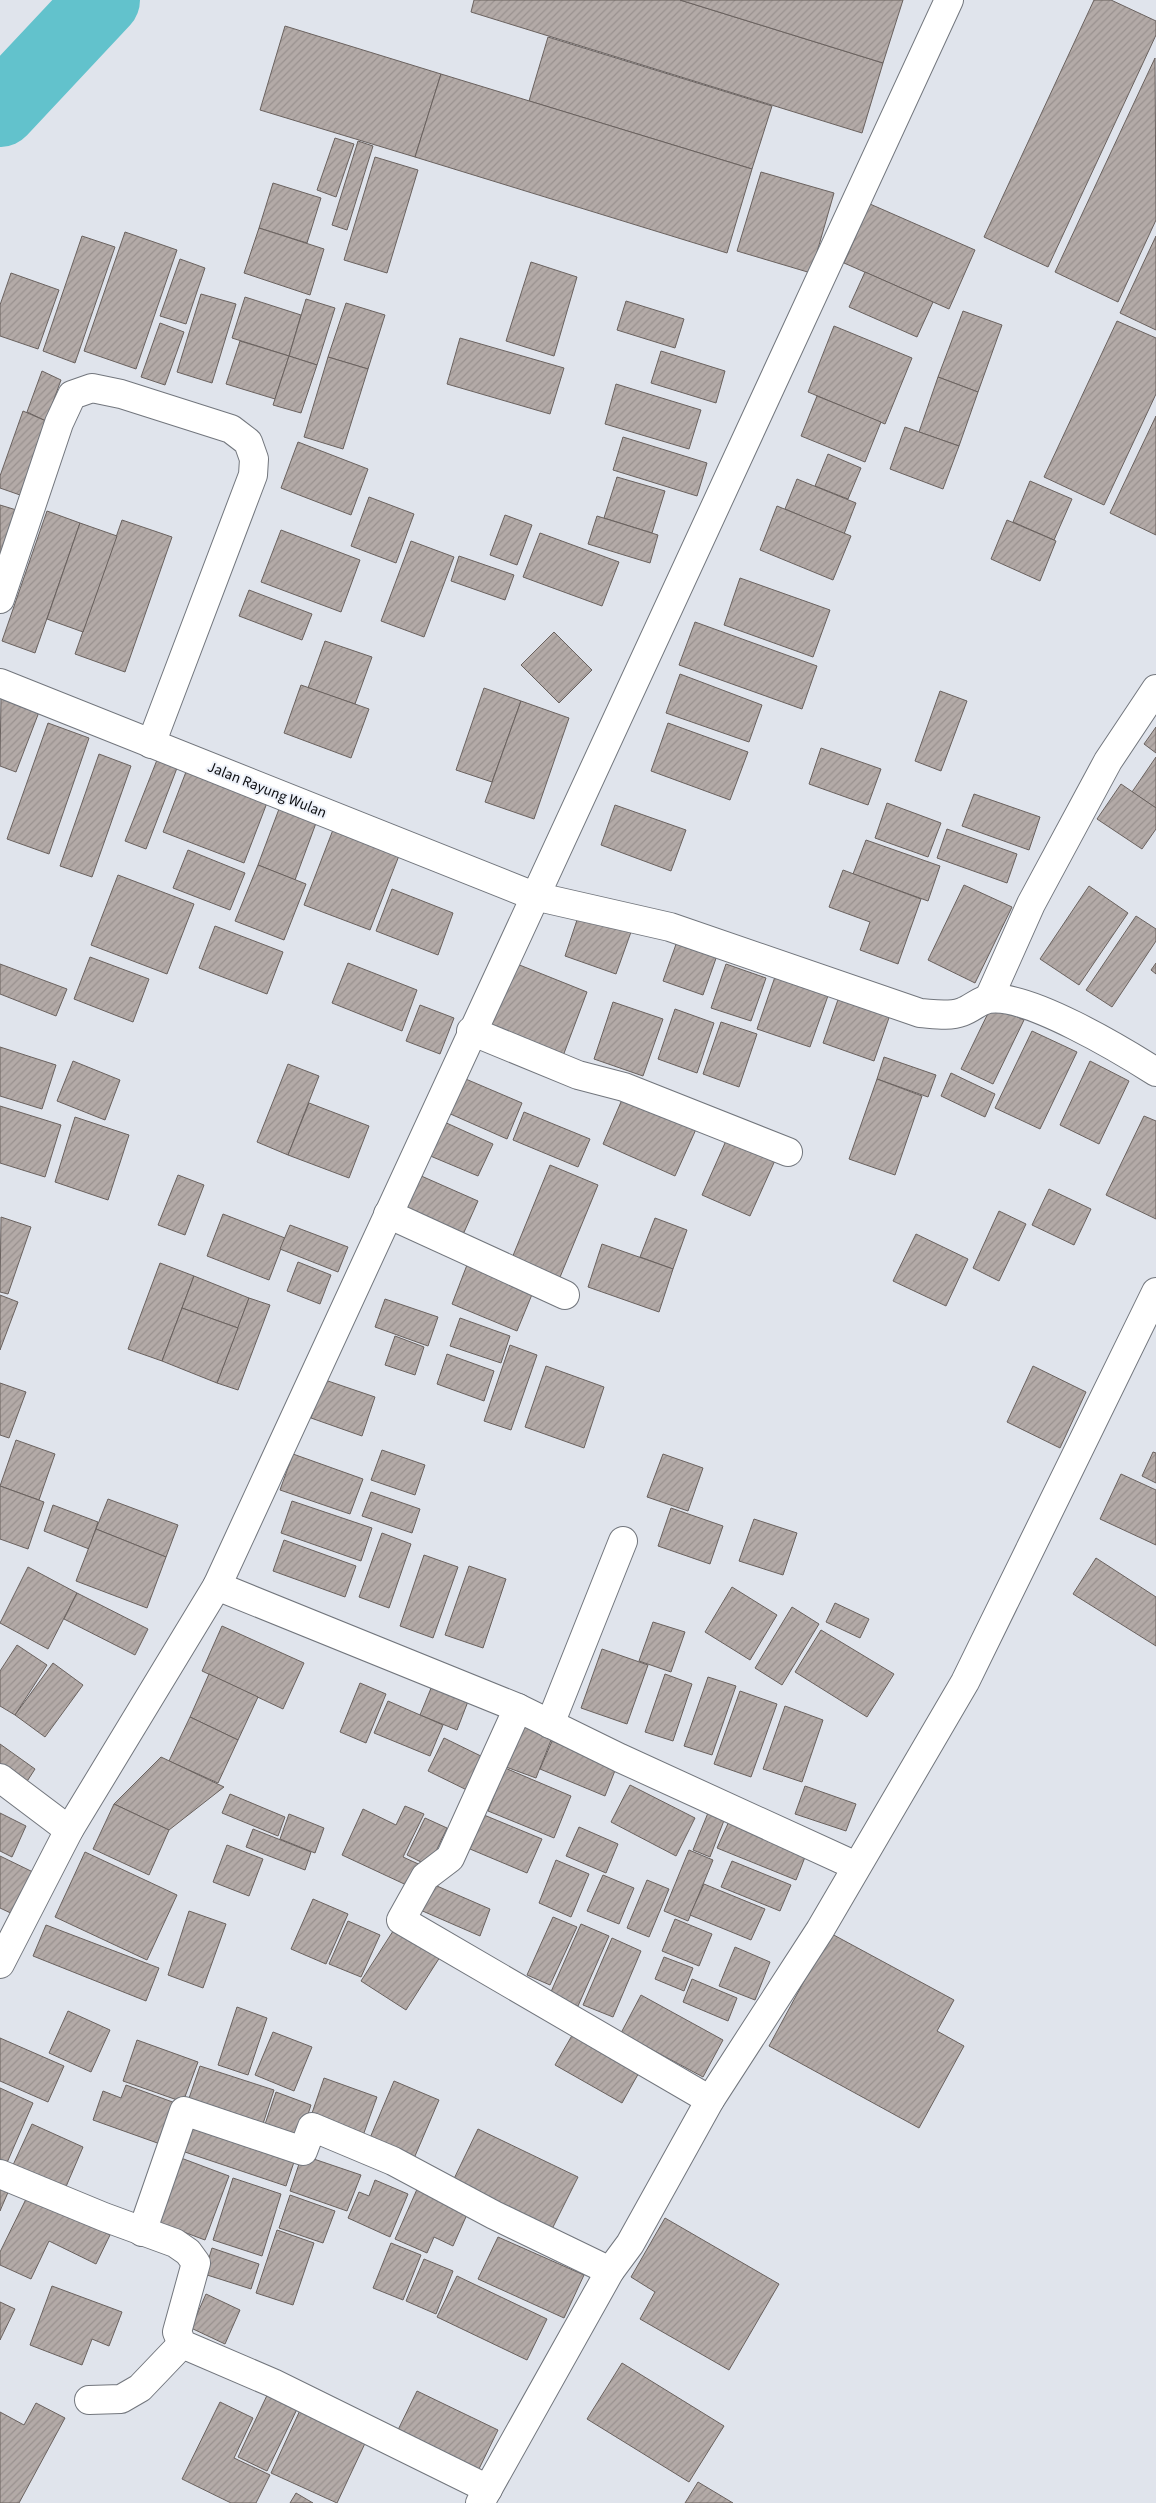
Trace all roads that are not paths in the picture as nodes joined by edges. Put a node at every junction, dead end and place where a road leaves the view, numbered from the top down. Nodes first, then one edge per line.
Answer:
1 (949, 0) edge
2 (0, 599) edge
3 (0, 683) edge
4 (1156, 689) edge
5 (151, 744) junction
6 (534, 896) junction
7 (989, 998) junction
8 (472, 1031) junction
9 (1156, 1072) edge
10 (788, 1152) dead end
11 (388, 1214) junction
12 (1156, 1292) edge
13 (565, 1295) dead end
14 (622, 1541) dead end
15 (217, 1586) junction
16 (518, 1708) junction
17 (550, 1724) junction
18 (0, 1778) edge
19 (69, 1830) junction
20 (856, 1866) junction
21 (0, 1964) edge
22 (710, 2100) junction
23 (0, 2174) edge
24 (142, 2232) junction
25 (610, 2271) junction
26 (182, 2344) junction
27 (89, 2400) dead end
28 (484, 2496) edge

1 - 6 street
2 - 5 street
3 - 5 street, Jalan Rayung Wulan
4 - 7 street
5 - 6 street, Jalan Rayung Wulan
6 - 7 street, Jalan Rayung Wulan
6 - 8 street
7 - 9 street
8 - 10 street
8 - 11 street
11 - 13 street
11 - 15 street
12 - 20 street
14 - 17 street
15 - 16 street
15 - 19 street
16 - 17 street
16 - 22 street
17 - 20 street
18 - 19 street
19 - 21 street
20 - 22 street
22 - 25 street
23 - 24 street
24 - 25 street
24 - 26 street
25 - 28 street
26 - 27 street
26 - 28 street

